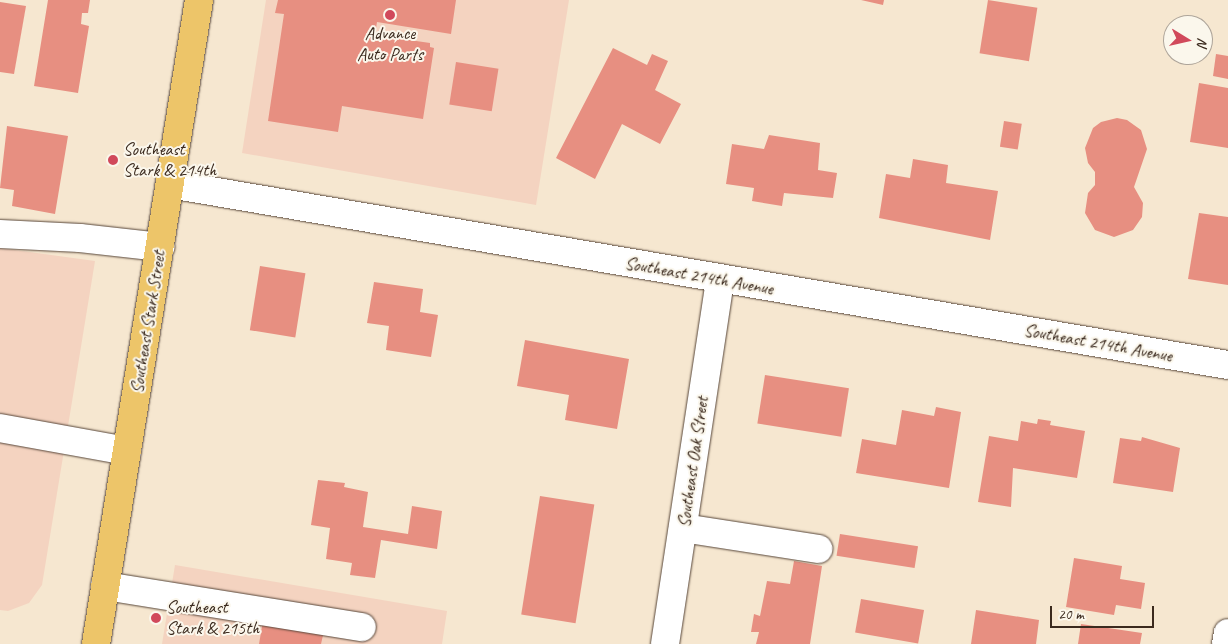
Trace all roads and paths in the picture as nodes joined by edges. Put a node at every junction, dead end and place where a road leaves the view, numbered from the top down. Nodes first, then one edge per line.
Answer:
1 (199, 0) edge
2 (170, 184) junction
3 (0, 234) edge
4 (160, 247) junction
5 (720, 280) junction
6 (1228, 365) edge
7 (0, 428) edge
8 (127, 451) junction
9 (683, 528) junction
10 (818, 548) dead end
11 (105, 586) junction
12 (362, 627) dead end
13 (1228, 633) edge
14 (96, 644) edge
15 (665, 644) edge
16 (1226, 644) edge

1 - 2 main road, Southeast Stark Street
2 - 4 main road, Southeast Stark Street
2 - 5 street, Southeast 214th Avenue
3 - 4 street
4 - 8 main road, Southeast Stark Street
5 - 6 street, Southeast 214th Avenue
5 - 9 street, Southeast Oak Street
7 - 8 street
8 - 11 main road, Southeast Stark Street
9 - 10 street
9 - 15 street, Southeast Oak Street
11 - 12 street
11 - 14 main road, Southeast Stark Street
13 - 16 street

